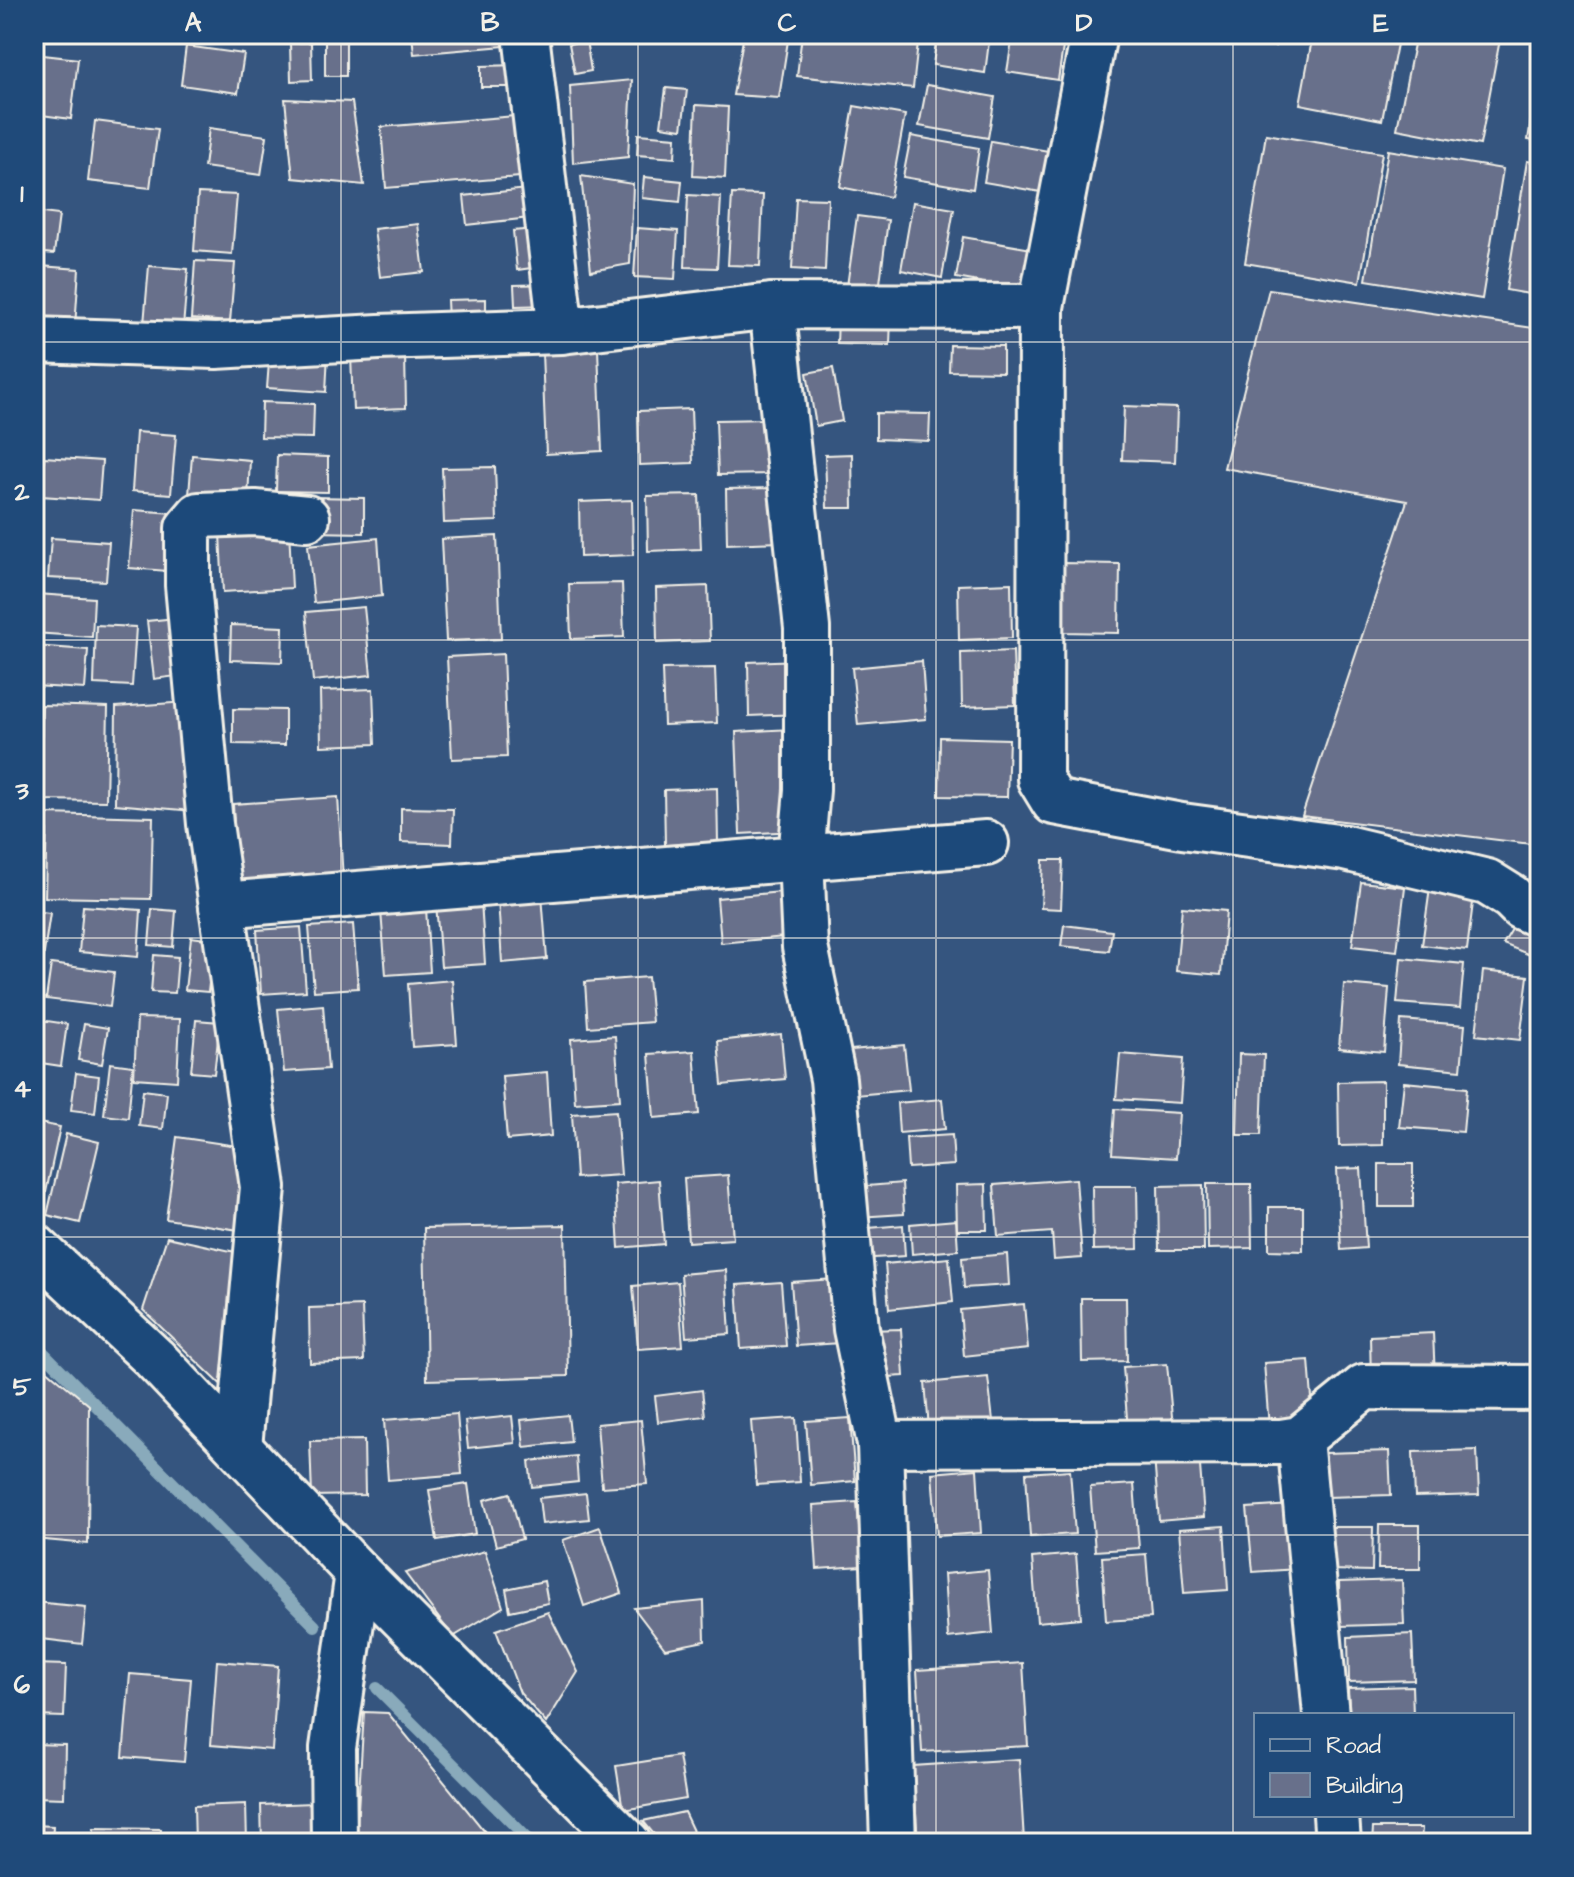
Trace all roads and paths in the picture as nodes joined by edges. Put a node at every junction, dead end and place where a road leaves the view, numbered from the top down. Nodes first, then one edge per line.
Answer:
1 (526, 34) edge
2 (1094, 34) edge
3 (772, 306) junction
4 (1041, 307) junction
5 (561, 331) junction
6 (34, 340) edge
7 (307, 518) dead end
8 (986, 843) dead end
9 (801, 857) junction
10 (222, 905) junction
11 (1540, 915) edge
12 (34, 1246) edge
13 (1540, 1388) edge
14 (1300, 1439) junction
15 (880, 1444) junction
16 (239, 1447) junction
17 (358, 1573) junction
18 (1326, 1713) edge
19 (1336, 1817) edge
20 (334, 1843) edge
21 (628, 1843) edge
22 (893, 1843) edge
23 (1338, 1843) edge

1 - 5 street
2 - 4 street
3 - 4 street
3 - 5 street
3 - 9 street
4 - 11 street
5 - 6 street
7 - 10 street
8 - 9 street
9 - 10 street
9 - 15 street
10 - 16 street
12 - 16 street
13 - 14 street
14 - 15 street
14 - 18 street
15 - 22 street
16 - 17 street
17 - 20 street
17 - 21 street
19 - 23 street

